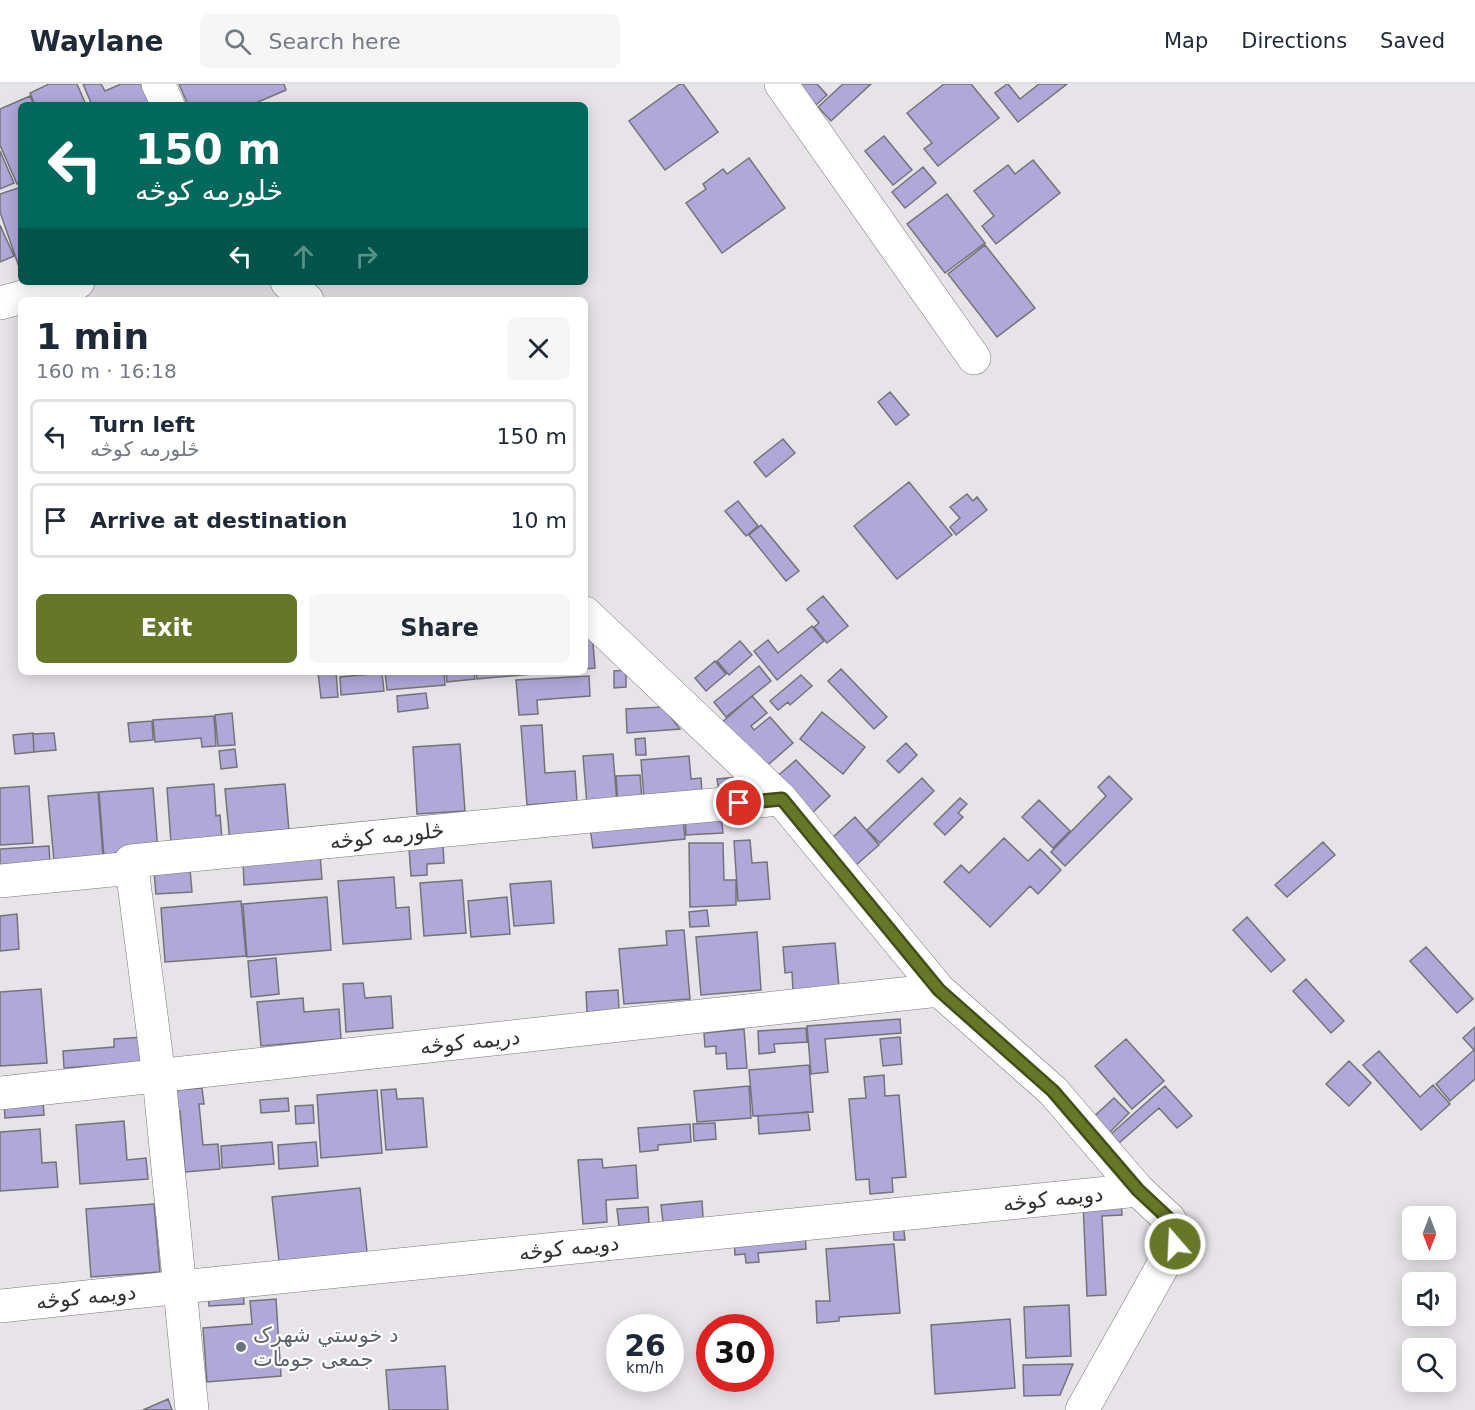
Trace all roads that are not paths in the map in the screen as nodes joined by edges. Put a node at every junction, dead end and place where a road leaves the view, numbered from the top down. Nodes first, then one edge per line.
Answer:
1 (158, 84) edge
2 (781, 84) edge
3 (167, 102) edge
4 (67, 285) edge
5 (290, 285) edge
6 (22, 297) edge
7 (304, 297) edge
8 (18, 298) edge
9 (0, 303) edge
10 (974, 358) dead end
11 (588, 616) edge
12 (782, 799) junction
13 (132, 868) junction
14 (0, 881) edge
15 (939, 990) junction
16 (159, 1077) junction
17 (0, 1093) edge
18 (1138, 1190) junction
19 (180, 1287) junction
20 (0, 1306) edge
21 (192, 1410) edge
22 (1082, 1410) edge

1 - 3 street
2 - 10 street
4 - 6 street
5 - 7 street
8 - 9 street
11 - 12 street
12 - 13 street, څلورمه کوڅه
12 - 15 street
13 - 14 street, څلورمه کوڅه
13 - 16 street
15 - 16 street, دریمه کوڅه
15 - 18 street
16 - 17 street, دریمه کوڅه
16 - 19 street
18 - 19 street, دویمه کوڅه
18 - 22 street
19 - 20 street, دویمه کوڅه
19 - 21 street

